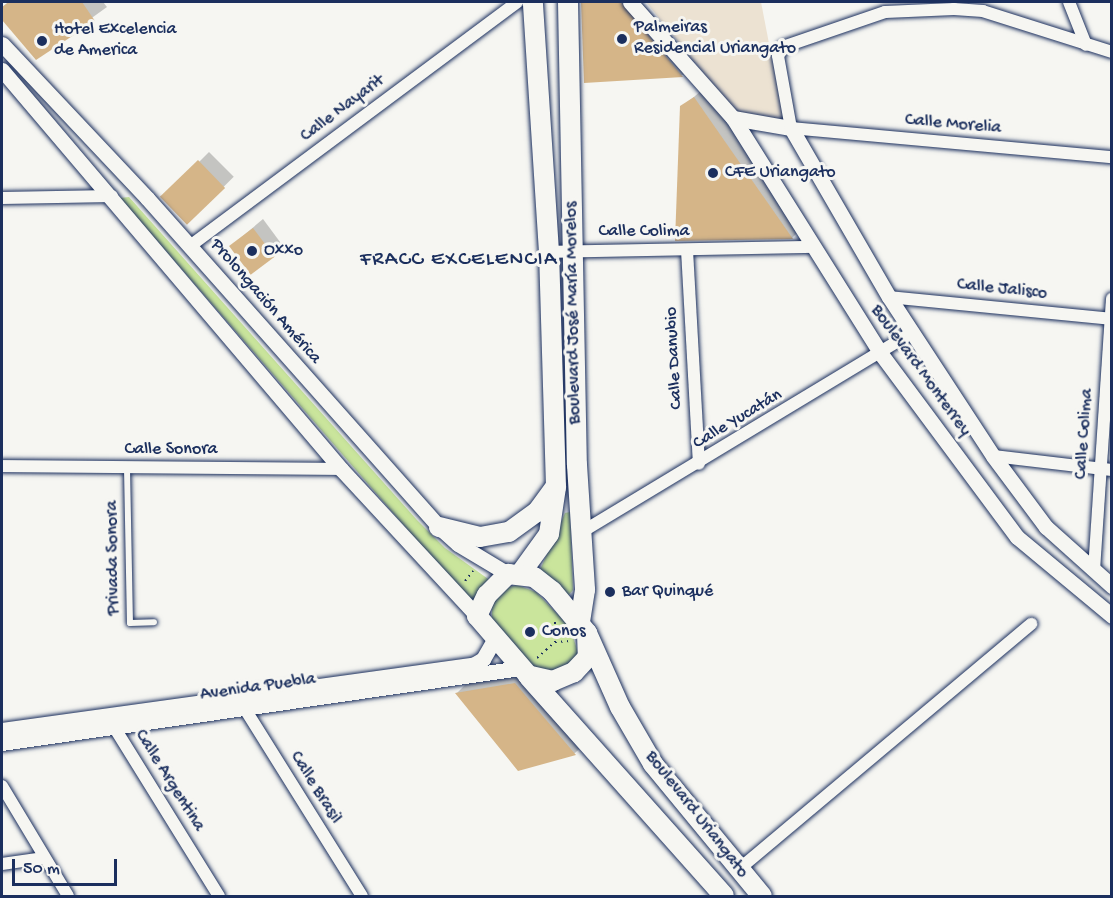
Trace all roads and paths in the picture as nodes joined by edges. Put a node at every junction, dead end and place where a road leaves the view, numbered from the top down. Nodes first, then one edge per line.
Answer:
1 (516, 2) edge
2 (533, 2) edge
3 (568, 2) edge
4 (630, 2) edge
5 (1069, 2) edge
6 (952, 5) edge
7 (2, 44) edge
8 (1086, 45) junction
9 (1112, 52) edge
10 (2, 70) edge
11 (733, 118) junction
12 (767, 124) junction
13 (791, 129) junction
14 (752, 148) junction
15 (1112, 157) edge
16 (111, 196) junction
17 (2, 198) edge
18 (147, 198) junction
19 (190, 246) junction
20 (811, 247) junction
21 (687, 250) junction
22 (573, 251) junction
23 (549, 252) junction
24 (889, 297) junction
25 (1112, 299) edge
26 (1111, 319) edge
27 (912, 333) junction
28 (881, 354) junction
29 (993, 456) junction
30 (699, 464) junction
31 (2, 466) edge
32 (127, 468) junction
33 (1106, 469) edge
34 (341, 470) junction
35 (556, 487) junction
36 (439, 527) junction
37 (580, 533) junction
38 (482, 559) junction
39 (1094, 570) junction
40 (514, 574) junction
41 (1112, 586) edge
42 (555, 594) junction
43 (454, 595) junction
44 (1112, 615) edge
45 (477, 616) junction
46 (154, 622) dead end
47 (1031, 624) dead end
48 (580, 633) junction
49 (495, 638) junction
50 (555, 642) junction
51 (524, 671) junction
52 (242, 704) junction
53 (110, 721) junction
54 (2, 730) edge
55 (2, 743) edge
56 (2, 786) edge
57 (43, 858) junction
58 (2, 864) edge
59 (738, 870) junction
60 (68, 897) edge
61 (219, 897) edge
62 (362, 897) edge
63 (724, 897) edge
64 (762, 897) edge

1 - 19 street, Calle Nayarit
2 - 23 main road, Boulevard José María Morelos
3 - 22 main road, Boulevard José María Morelos
4 - 11 street, Boulevard Monterrey
5 - 8 street
6 - 8 street
6 - 13 street
7 - 18 street, Prolongación América
8 - 9 street
10 - 16 street
11 - 12 street
11 - 14 street, Boulevard Monterrey
12 - 13 street
12 - 14 street
13 - 15 street, Calle Morelia
13 - 24 street, Boulevard Monterrey
14 - 20 street, Boulevard Monterrey
16 - 17 street
16 - 18 street
16 - 34 street
18 - 19 street, Prolongación América
19 - 36 street, Prolongación América
20 - 21 street, Calle Colima
20 - 28 street, Boulevard Monterrey
21 - 22 street, Calle Colima
21 - 30 street, Calle Danubio
22 - 23 street, Calle Colima
22 - 37 main road, Boulevard José María Morelos
23 - 35 main road, Boulevard José María Morelos
24 - 26 street, Calle Jalisco
24 - 27 street, Boulevard Monterrey
25 - 26 street, Calle Colima
26 - 33 street, Calle Colima
27 - 28 street, Calle Yucatán
27 - 29 street, Boulevard Monterrey
28 - 30 street, Calle Yucatán
28 - 44 street, Boulevard Monterrey
29 - 33 street
29 - 39 street, Boulevard Monterrey
30 - 37 street, Calle Yucatán
31 - 32 street, Calle Sonora
32 - 34 street, Calle Sonora
32 - 46 lane, Privada Sonora
33 - 39 street, Calle Colima
34 - 43 street
35 - 36 main road
35 - 40 main road, Boulevard José María Morelos
36 - 38 street, Prolongación América
37 - 48 main road, Boulevard José María Morelos
38 - 40 street, Prolongación América
38 - 43 path
39 - 41 street, Boulevard Monterrey
40 - 42 main road
40 - 45 main road
42 - 48 main road, Boulevard Uriangato
42 - 50 path
43 - 45 street
45 - 49 main road
47 - 59 street
48 - 50 path
48 - 51 main road, Boulevard José María Morelos
48 - 59 main road, Boulevard Uriangato
49 - 51 main road
49 - 52 street, Avenida Puebla
50 - 51 path
51 - 52 street, Avenida Puebla
51 - 63 main road, Boulevard Uriangato
52 - 53 street, Avenida Puebla
52 - 62 street, Calle Brasil
53 - 54 street, Avenida Puebla
53 - 55 street, Avenida Puebla
53 - 61 street, Calle Argentina
56 - 57 street
57 - 58 street
57 - 60 street
59 - 64 main road, Boulevard Uriangato

